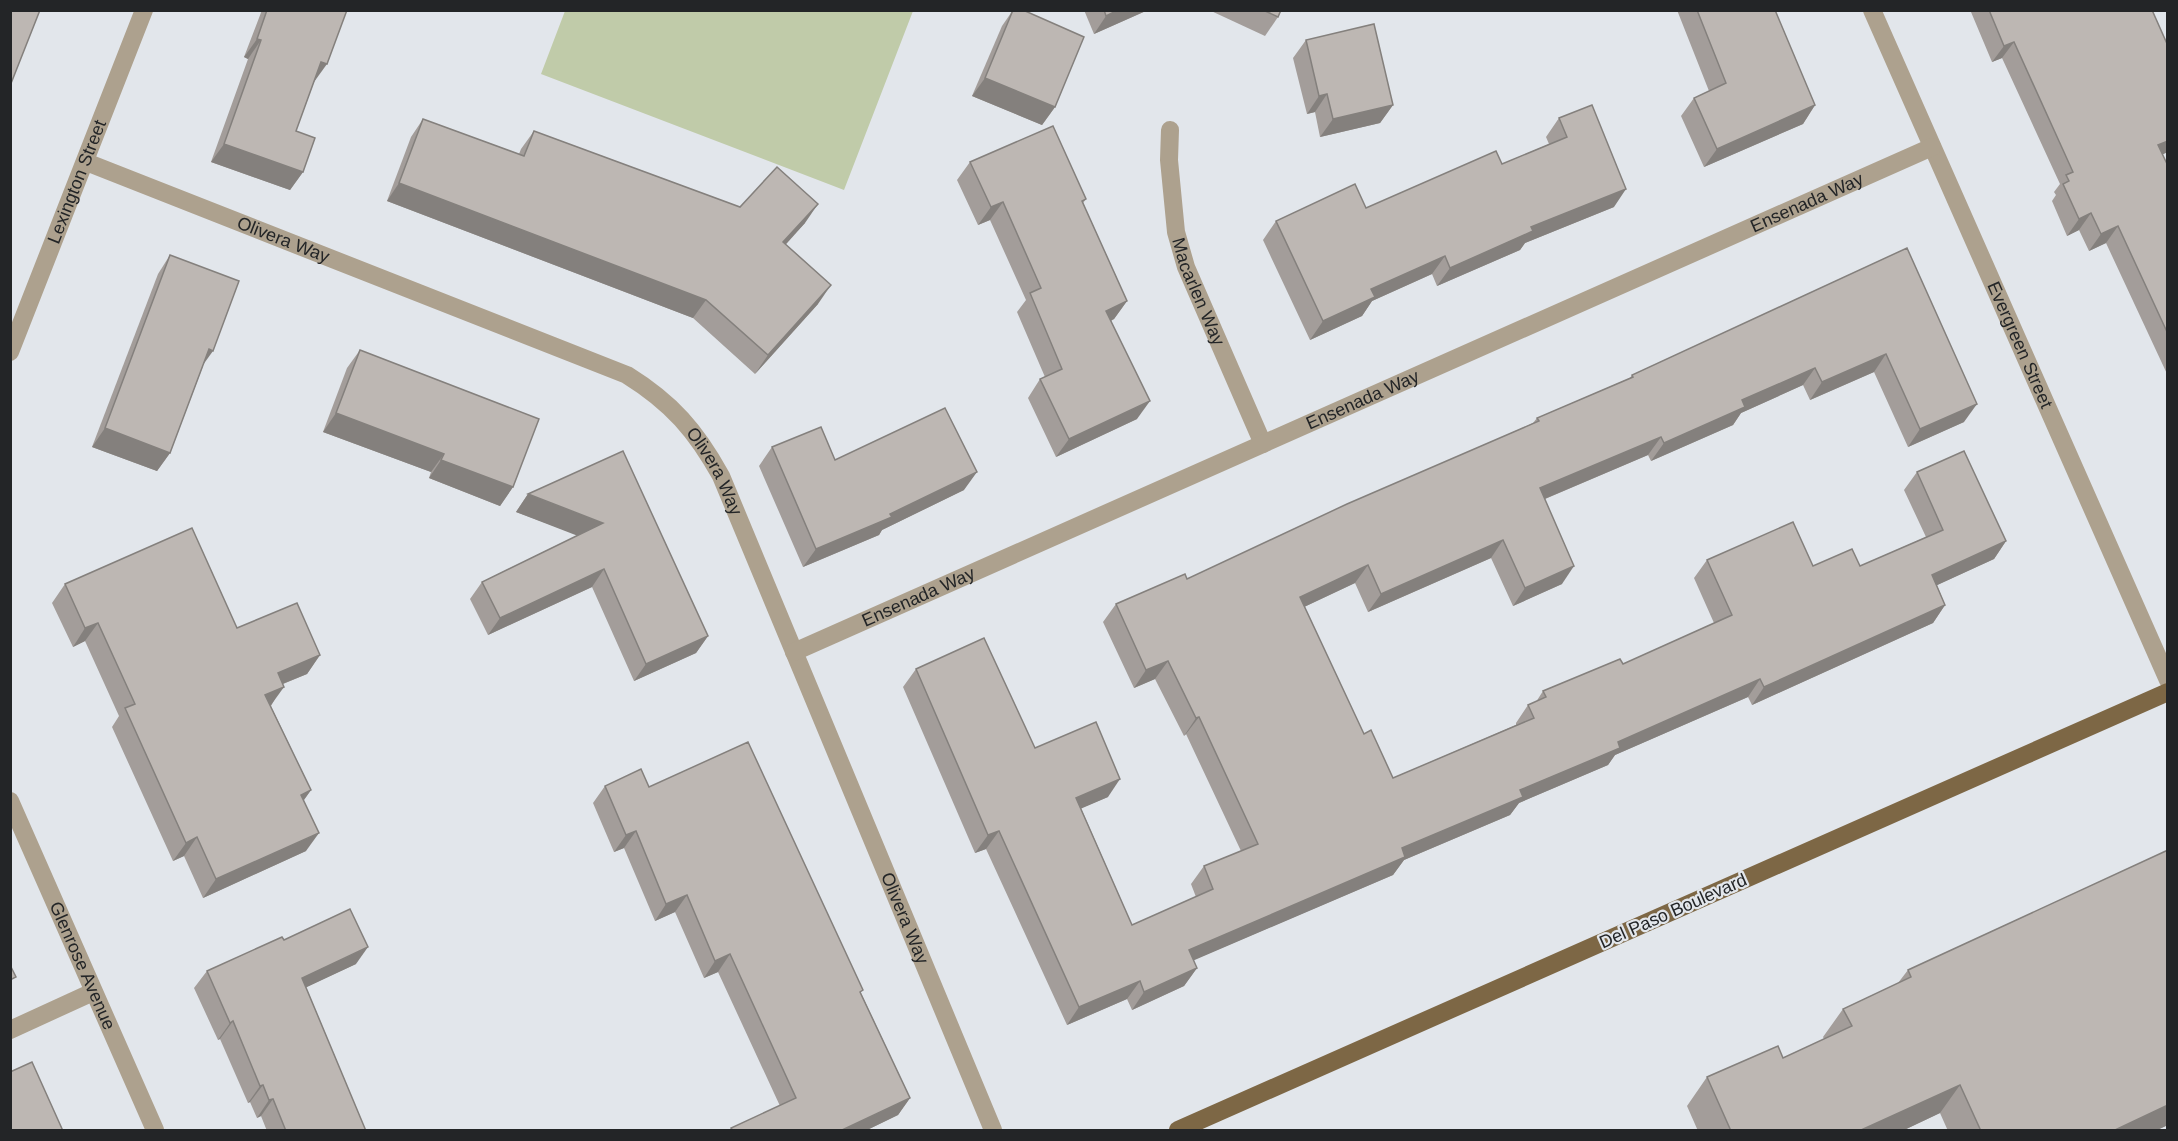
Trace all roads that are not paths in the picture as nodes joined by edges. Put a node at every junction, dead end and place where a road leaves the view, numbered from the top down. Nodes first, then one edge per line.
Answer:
1 (144, 10) edge
2 (1872, 10) edge
3 (1170, 130) dead end
4 (1932, 147) junction
5 (86, 162) junction
6 (10, 352) edge
7 (1263, 444) junction
8 (794, 652) junction
9 (2168, 680) edge
10 (2168, 692) edge
11 (10, 801) edge
12 (93, 992) junction
13 (10, 1030) edge
14 (154, 1131) edge
15 (993, 1131) edge
16 (1178, 1131) edge

1 - 5 street, Lexington Street
2 - 4 street, Evergreen Street
3 - 7 street, Macarlen Way
4 - 7 street, Ensenada Way
4 - 9 street, Evergreen Street
5 - 6 street, Lexington Street
5 - 8 street, Olivera Way
7 - 8 street, Ensenada Way
8 - 15 street, Olivera Way
10 - 16 main road, Del Paso Boulevard
11 - 12 street, Glenrose Avenue
12 - 13 street
12 - 14 street, Glenrose Avenue

